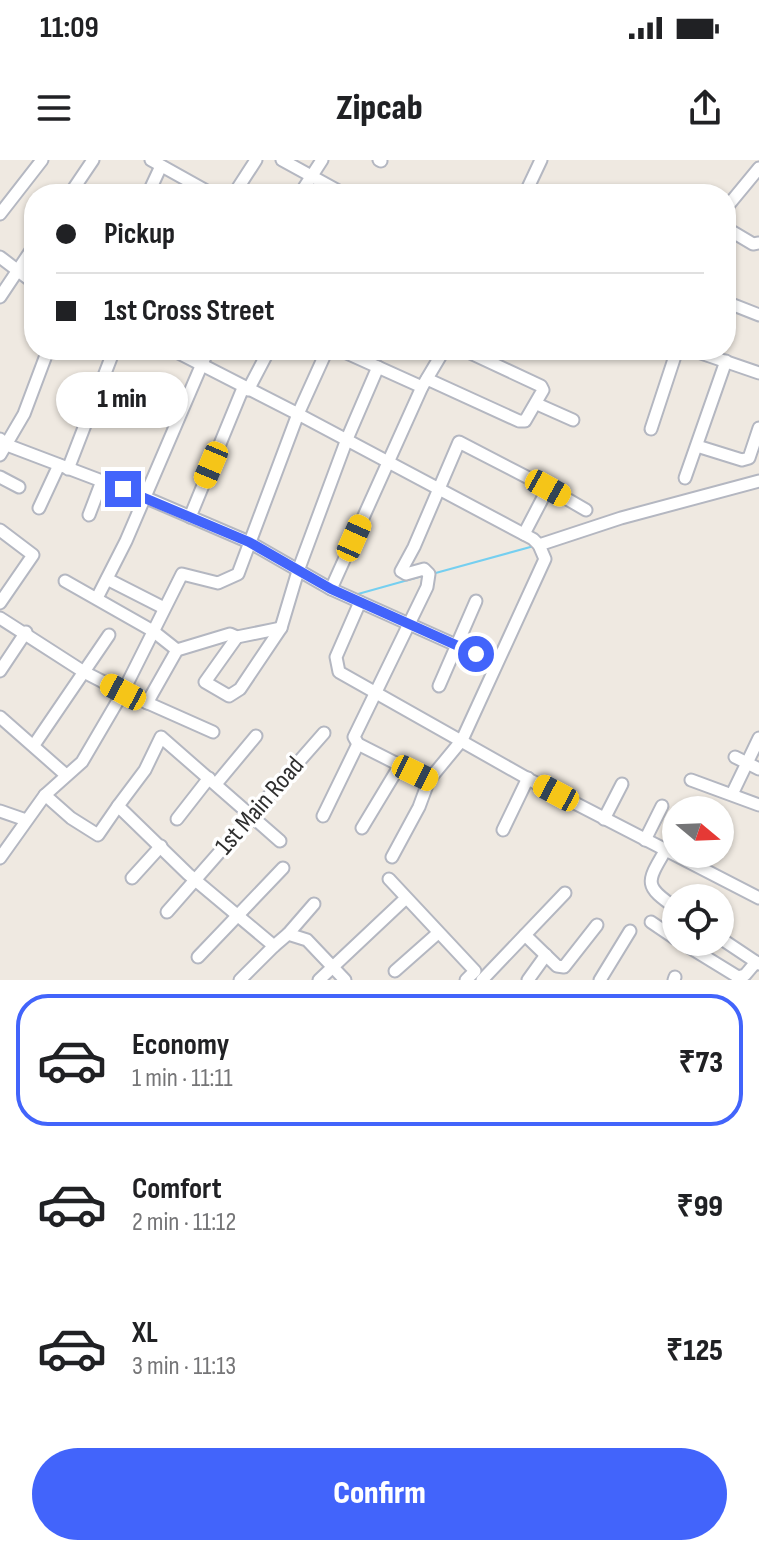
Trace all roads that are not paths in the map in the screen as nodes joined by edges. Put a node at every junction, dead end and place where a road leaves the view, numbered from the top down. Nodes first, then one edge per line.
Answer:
1 (42, 160) edge
2 (93, 160) edge
3 (256, 160) edge
4 (282, 160) edge
5 (322, 160) edge
6 (541, 160) edge
7 (156, 163) edge
8 (759, 168) edge
9 (312, 175) junction
10 (77, 184) edge
11 (151, 184) edge
12 (190, 184) edge
13 (240, 184) edge
14 (306, 184) edge
15 (327, 184) edge
16 (530, 184) edge
17 (736, 196) edge
18 (0, 214) edge
19 (736, 234) edge
20 (759, 243) edge
21 (0, 257) edge
22 (24, 260) edge
23 (17, 270) junction
24 (24, 275) edge
25 (0, 297) edge
26 (736, 306) edge
27 (759, 315) edge
28 (44, 360) edge
29 (110, 360) edge
30 (195, 360) edge
31 (203, 360) edge
32 (263, 360) edge
33 (322, 360) edge
34 (362, 360) edge
35 (438, 360) edge
36 (486, 360) edge
37 (674, 360) edge
38 (723, 360) edge
39 (726, 361) junction
40 (201, 363) junction
41 (378, 367) junction
42 (759, 373) edge
43 (424, 383) junction
44 (144, 389) dead end
45 (246, 389) junction
46 (537, 404) junction
47 (183, 406) junction
48 (298, 414) junction
49 (573, 420) dead end
50 (759, 428) edge
51 (651, 429) dead end
52 (347, 439) junction
53 (2, 446) edge
54 (697, 446) junction
55 (389, 461) junction
56 (63, 467) junction
57 (0, 477) edge
58 (685, 478) dead end
59 (102, 481) junction
60 (759, 481) edge
61 (19, 487) dead end
62 (548, 488) junction
63 (440, 489) junction
64 (144, 497) junction
65 (39, 508) dead end
66 (586, 510) dead end
67 (89, 515) dead end
68 (190, 517) junction
69 (0, 530) edge
70 (524, 534) junction
71 (249, 542) junction
72 (539, 545) junction
73 (298, 571) junction
74 (107, 579) junction
75 (65, 581) dead end
76 (331, 589) junction
77 (97, 598) junction
78 (476, 601) dead end
79 (360, 602) junction
80 (0, 603) edge
81 (164, 608) junction
82 (0, 618) edge
83 (410, 623) junction
84 (281, 628) junction
85 (153, 631) junction
86 (26, 632) junction
87 (109, 635) dead end
88 (237, 637) junction
89 (456, 645) junction
90 (177, 650) junction
91 (496, 663) junction
92 (0, 671) edge
93 (84, 672) junction
94 (439, 686) dead end
95 (123, 692) junction
96 (375, 692) junction
97 (147, 703) junction
98 (0, 717) edge
99 (213, 732) dead end
100 (324, 733) dead end
101 (256, 736) dead end
102 (759, 738) edge
103 (462, 740) junction
104 (358, 744) junction
105 (34, 745) junction
106 (735, 757) dead end
107 (747, 763) junction
108 (400, 765) junction
109 (759, 769) edge
110 (66, 775) junction
111 (528, 778) junction
112 (429, 780) junction
113 (691, 780) dead end
114 (212, 781) junction
115 (622, 784) dead end
116 (734, 790) dead end
117 (45, 795) junction
118 (759, 805) edge
119 (118, 806) junction
120 (662, 806) dead end
121 (0, 811) edge
122 (252, 815) junction
123 (323, 816) dead end
124 (177, 819) dead end
125 (604, 819) junction
126 (26, 820) junction
127 (362, 828) dead end
128 (503, 830) dead end
129 (645, 840) junction
130 (280, 841) dead end
131 (161, 846) junction
132 (662, 849) edge
133 (662, 856) edge
134 (392, 857) dead end
135 (0, 858) edge
136 (283, 868) dead end
137 (699, 868) edge
138 (132, 878) dead end
139 (389, 879) dead end
140 (197, 880) junction
141 (565, 893) dead end
142 (759, 898) edge
143 (405, 899) junction
144 (662, 899) edge
145 (314, 904) dead end
146 (167, 912) dead end
147 (237, 915) junction
148 (651, 922) dead end
149 (597, 925) dead end
150 (662, 929) edge
151 (630, 931) dead end
152 (438, 933) junction
153 (288, 934) junction
154 (525, 935) junction
155 (274, 946) junction
156 (734, 947) edge
157 (546, 955) junction
158 (704, 956) edge
159 (198, 957) dead end
160 (758, 963) edge
161 (333, 966) junction
162 (395, 971) dead end
163 (476, 978) edge
164 (240, 980) edge
165 (319, 980) edge
166 (345, 980) edge
167 (528, 980) edge
168 (600, 980) edge

1 - 18 street
2 - 10 street
3 - 13 street
4 - 9 street
5 - 9 street
6 - 16 street
7 - 11 street
7 - 12 street
8 - 17 street
9 - 14 street
9 - 15 street
19 - 20 street
21 - 23 street
22 - 23 street
23 - 24 street
23 - 25 street
26 - 27 street
28 - 53 street
29 - 56 street
30 - 40 street
31 - 40 street
32 - 45 street
33 - 48 street
34 - 41 street
35 - 43 street
36 - 46 street
37 - 51 street
38 - 39 street
39 - 42 street
39 - 54 street
40 - 45 street
40 - 47 street
41 - 43 street
41 - 52 street
43 - 46 street
43 - 55 street
44 - 47 street
45 - 48 street
45 - 68 street
46 - 49 street
47 - 64 street
48 - 52 street
48 - 71 street
50 - 54 street
52 - 55 street
52 - 73 street
53 - 56 street
54 - 58 street
55 - 63 street
55 - 76 street
56 - 59 street
56 - 65 street
57 - 61 street
59 - 64 street
59 - 67 street
60 - 72 street
62 - 63 street
62 - 66 street
62 - 70 street
63 - 70 street
63 - 83 street
64 - 68 street
64 - 74 street
68 - 71 street
69 - 80 street
70 - 72 street
71 - 73 street
71 - 81 street
72 - 91 street
73 - 76 street
73 - 84 street
74 - 77 street
74 - 81 street
75 - 77 street
76 - 79 street
77 - 85 street
78 - 89 street
79 - 83 street
79 - 96 street
81 - 85 street
82 - 86 street
83 - 89 street
83 - 96 street
84 - 88 street
84 - 88 street
85 - 90 street
85 - 95 street
86 - 92 street
86 - 93 street
87 - 93 street
88 - 90 street
89 - 91 street
89 - 94 street
90 - 97 street
91 - 103 street
93 - 95 street
93 - 105 street
95 - 97 street
95 - 110 street
96 - 103 street
96 - 104 street
97 - 99 street
98 - 105 street
100 - 122 street, 1st Main Road
101 - 114 street
102 - 107 street
103 - 111 street
103 - 112 street
104 - 108 street
104 - 123 street
105 - 110 street
106 - 107 street
107 - 109 street
107 - 116 street
108 - 112 street
108 - 127 street
110 - 117 street
111 - 125 street
111 - 128 street
112 - 134 street
113 - 118 street
114 - 119 street
114 - 122 street
114 - 124 street
115 - 125 street
117 - 119 street
117 - 126 street
119 - 131 street
120 - 129 street
121 - 126 street
122 - 130 street
122 - 140 street, 1st Main Road
125 - 129 street
126 - 135 street
129 - 132 street
131 - 138 street
131 - 140 street
133 - 144 street
136 - 147 street
137 - 142 street
139 - 143 street
140 - 146 street, 1st Main Road
140 - 147 street
141 - 154 street
143 - 152 street
143 - 161 street
145 - 153 street
147 - 155 street
147 - 159 street
148 - 150 street
149 - 157 street
151 - 168 street
152 - 162 street
152 - 163 street
153 - 155 street
153 - 161 street
154 - 157 street
154 - 163 street
155 - 164 street
156 - 160 street
157 - 167 street
158 - 160 street
161 - 165 street
161 - 166 street

